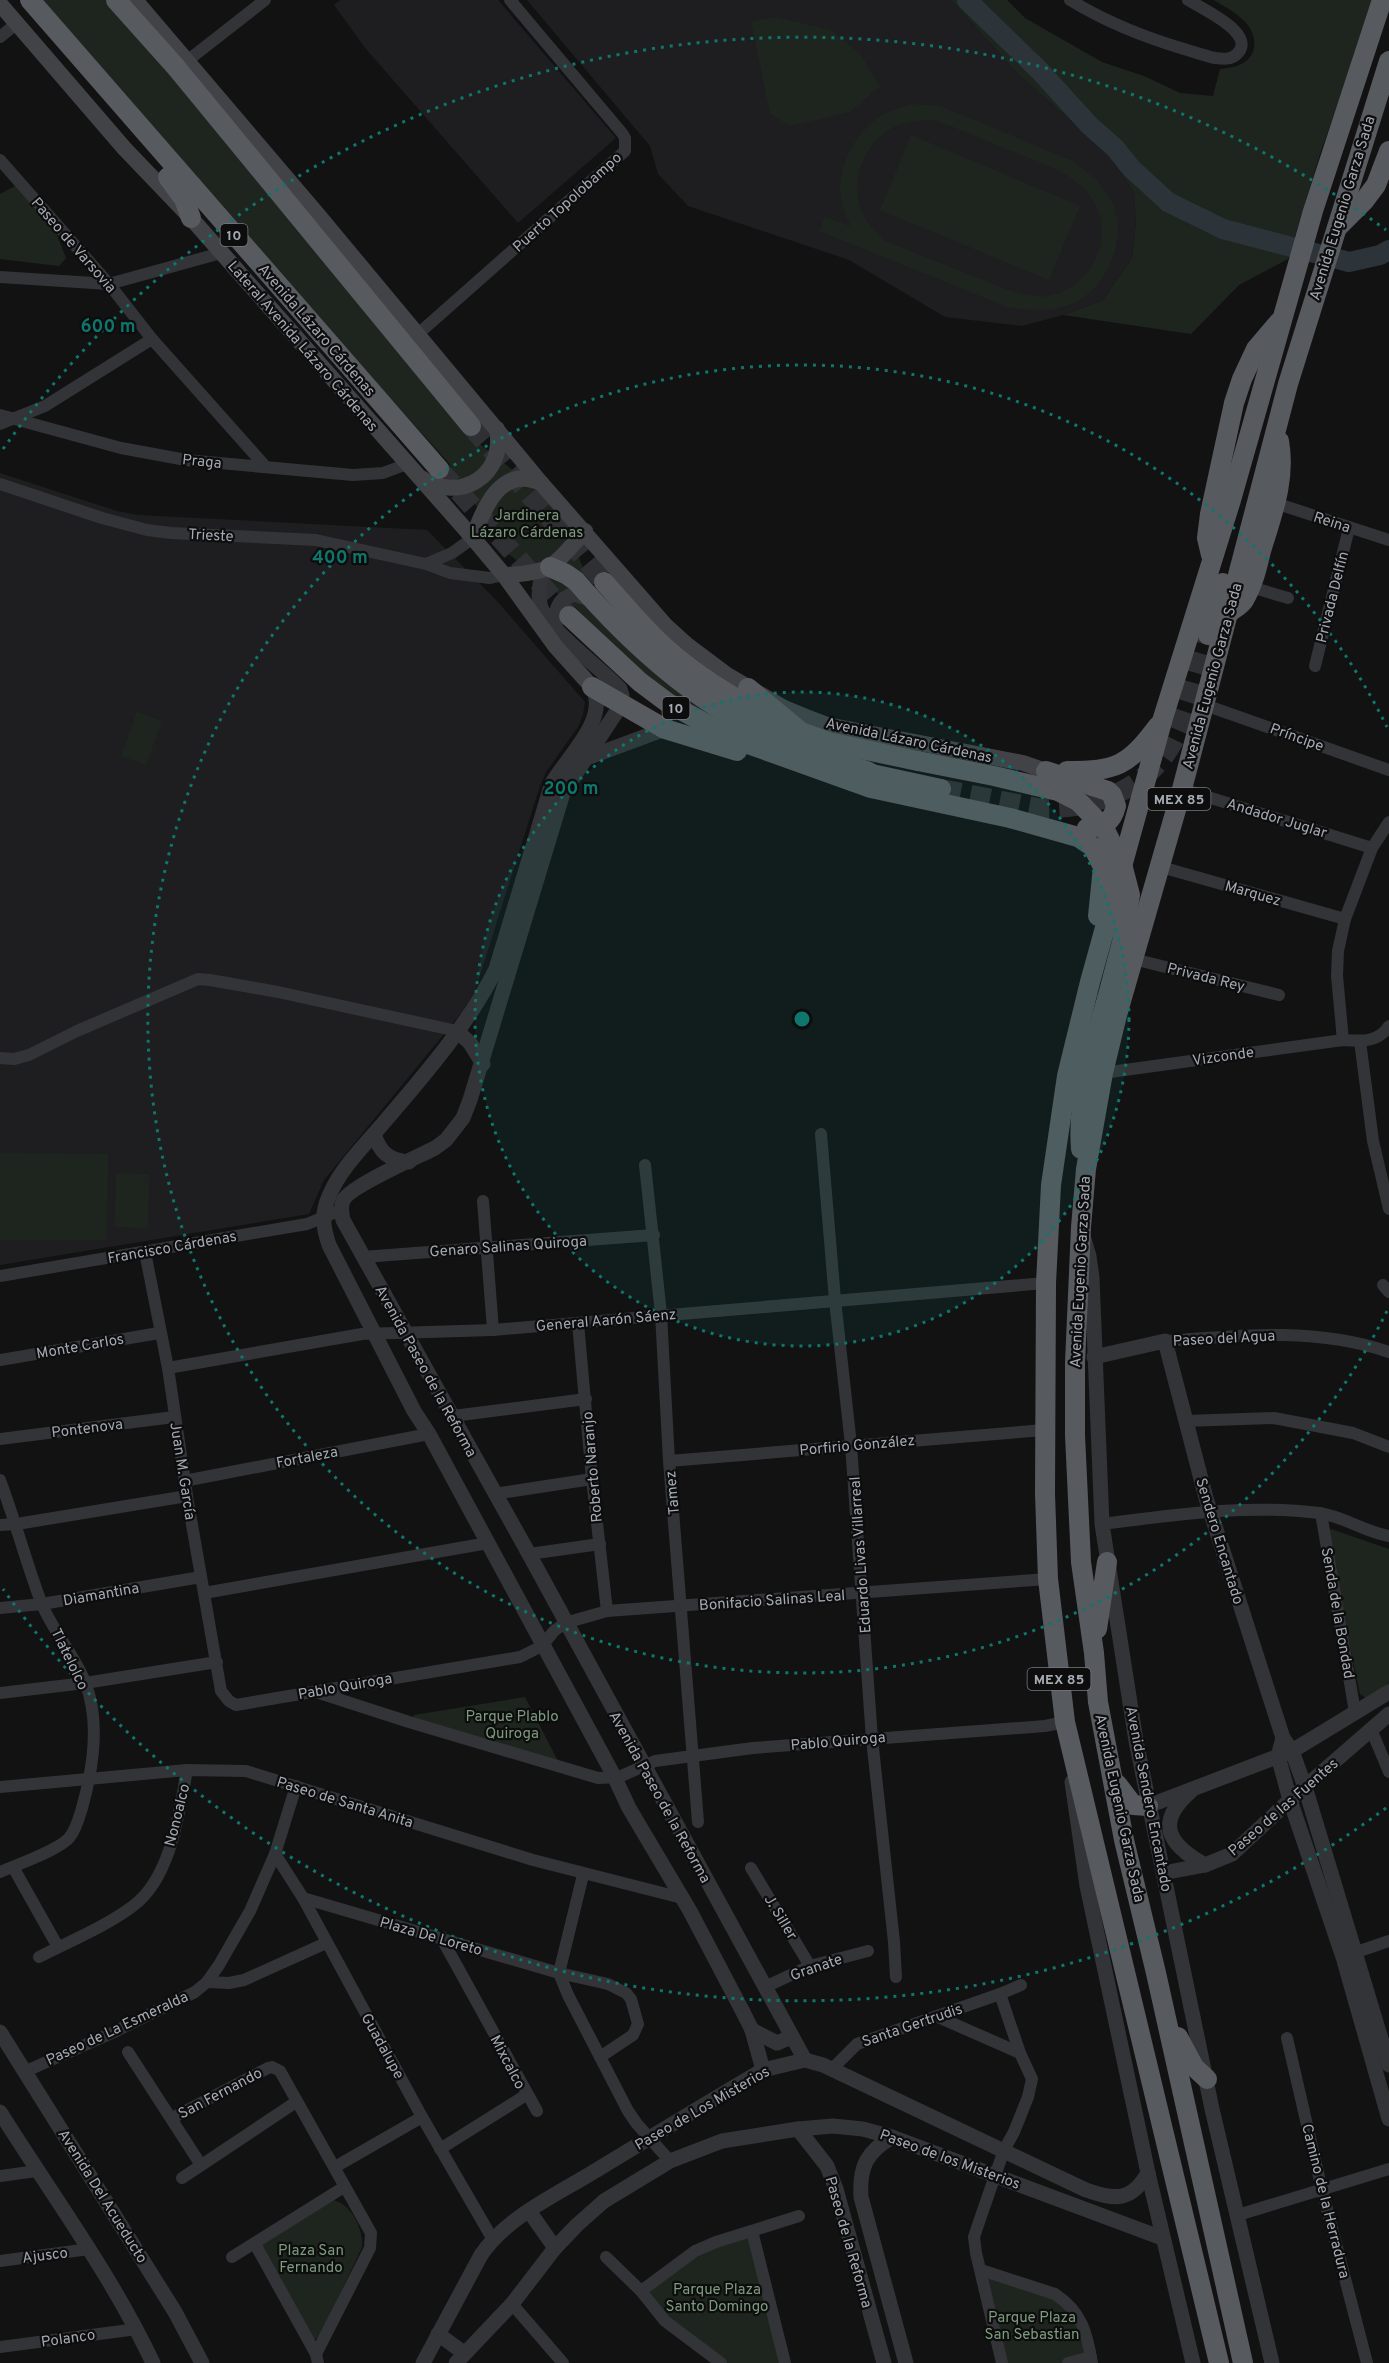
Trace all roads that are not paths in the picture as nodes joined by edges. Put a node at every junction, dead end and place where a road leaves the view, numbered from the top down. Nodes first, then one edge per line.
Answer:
1 (30, 0) edge
2 (116, 0) edge
3 (128, 0) edge
4 (135, 0) edge
5 (265, 0) edge
6 (510, 0) edge
7 (1070, 0) edge
8 (1188, 0) edge
9 (1382, 0) edge
10 (0, 4) edge
11 (16, 23) junction
12 (0, 38) edge
13 (1389, 61) edge
14 (192, 67) junction
15 (151, 141) junction
16 (1389, 150) edge
17 (1, 163) edge
18 (191, 218) junction
19 (1333, 237) junction
20 (221, 253) junction
21 (0, 277) edge
22 (109, 285) junction
23 (418, 334) junction
24 (152, 339) junction
25 (1288, 384) junction
26 (0, 415) edge
27 (14, 420) junction
28 (0, 424) edge
29 (471, 426) tunnel mouth
30 (497, 429) junction
31 (1277, 429) junction
32 (265, 466) junction
33 (411, 469) junction
34 (439, 469) tunnel mouth
35 (541, 483) junction
36 (0, 484) edge
37 (1275, 503) junction
38 (1349, 528) junction
39 (585, 531) junction
40 (473, 538) junction
41 (1389, 540) edge
42 (426, 564) junction
43 (546, 569) junction
44 (504, 574) junction
45 (604, 582) tunnel mouth
46 (1251, 587) junction
47 (1288, 597) dead end
48 (593, 600) junction
49 (1228, 614) junction
50 (562, 622) junction
51 (1208, 635) tunnel mouth
52 (1315, 666) dead end
53 (748, 688) junction
54 (594, 691) junction
55 (621, 705) junction
56 (1204, 705) junction
57 (1163, 718) junction
58 (666, 729) junction
59 (801, 732) junction
60 (584, 759) junction
61 (804, 765) junction
62 (1389, 770) edge
63 (1046, 771) junction
64 (869, 772) junction
65 (834, 776) junction
66 (941, 789) tunnel mouth
67 (1182, 789) junction
68 (1010, 818) junction
69 (1389, 822) edge
70 (1372, 848) junction
71 (1161, 867) junction
72 (1345, 919) junction
73 (1133, 959) junction
74 (1089, 982) junction
75 (1279, 995) dead end
76 (1389, 1026) edge
77 (457, 1031) junction
78 (1343, 1040) junction
79 (1360, 1041) junction
80 (0, 1058) edge
81 (483, 1064) junction
82 (1104, 1073) junction
83 (374, 1134) junction
84 (821, 1134) dead end
85 (409, 1162) junction
86 (645, 1165) dead end
87 (1086, 1169) junction
88 (483, 1200) dead end
89 (1389, 1209) edge
90 (341, 1210) junction
91 (322, 1219) junction
92 (1081, 1227) junction
93 (654, 1235) junction
94 (488, 1249) junction
95 (145, 1252) junction
96 (363, 1257) junction
97 (0, 1276) edge
98 (1046, 1283) junction
99 (835, 1300) junction
100 (661, 1314) junction
101 (578, 1323) junction
102 (493, 1330) junction
103 (159, 1333) junction
104 (373, 1333) junction
105 (406, 1334) junction
106 (1165, 1341) junction
107 (1389, 1352) edge
108 (1094, 1357) junction
109 (0, 1360) edge
110 (168, 1368) junction
111 (586, 1399) junction
112 (453, 1416) junction
113 (174, 1417) junction
114 (1185, 1421) junction
115 (1044, 1430) junction
116 (429, 1434) junction
117 (0, 1439) edge
118 (851, 1445) junction
119 (1389, 1447) edge
120 (669, 1461) junction
121 (592, 1479) junction
122 (0, 1480) edge
123 (184, 1480) junction
124 (494, 1494) junction
125 (187, 1496) junction
126 (1212, 1511) junction
127 (1321, 1513) junction
128 (17, 1524) junction
129 (1102, 1524) junction
130 (0, 1525) edge
131 (1389, 1536) edge
132 (488, 1543) junction
133 (600, 1544) junction
134 (529, 1554) junction
135 (1107, 1562) junction
136 (201, 1577) junction
137 (1048, 1579) junction
138 (204, 1593) junction
139 (864, 1594) junction
140 (42, 1604) junction
141 (682, 1606) junction
142 (0, 1608) edge
143 (607, 1611) junction
144 (565, 1623) junction
145 (542, 1646) junction
146 (1094, 1653) junction
147 (217, 1662) junction
148 (85, 1683) junction
149 (221, 1691) joint
150 (314, 1691) junction
151 (1389, 1692) edge
152 (0, 1693) edge
153 (1355, 1712) junction
154 (1389, 1714) edge
155 (1065, 1722) junction
156 (1371, 1729) junction
157 (872, 1739) junction
158 (1068, 1743) junction
159 (1285, 1748) junction
160 (694, 1756) junction
161 (643, 1766) junction
162 (187, 1770) junction
163 (1389, 1772) edge
164 (614, 1776) junction
165 (1113, 1776) junction
166 (90, 1780) junction
167 (296, 1786) junction
168 (0, 1787) edge
169 (1196, 1787) junction
170 (1305, 1787) junction
171 (1290, 1800) junction
172 (1148, 1806) junction
173 (698, 1822) dead end
174 (275, 1854) junction
175 (1205, 1865) junction
176 (13, 1867) junction
177 (751, 1868) dead end
178 (0, 1872) edge
179 (1163, 1873) junction
180 (584, 1875) junction
181 (303, 1898) junction
182 (682, 1899) junction
183 (442, 1939) junction
184 (1389, 1941) edge
185 (326, 1943) junction
186 (58, 1947) junction
187 (868, 1951) dead end
188 (1350, 1955) junction
189 (39, 1957) dead end
190 (810, 1966) junction
191 (559, 1973) junction
192 (896, 1977) dead end
193 (207, 1982) junction
194 (1021, 1985) dead end
195 (765, 1987) junction
196 (1000, 1994) junction
197 (1162, 1998) junction
198 (938, 2017) junction
199 (752, 2030) junction
200 (0, 2032) edge
201 (791, 2037) junction
202 (1287, 2038) dead end
203 (128, 2052) dead end
204 (1020, 2053) junction
205 (600, 2057) junction
206 (805, 2060) junction
207 (1389, 2065) edge
208 (832, 2069) junction
209 (763, 2070) junction
210 (24, 2072) junction
211 (1207, 2079) junction
212 (526, 2095) junction
213 (296, 2102) junction
214 (537, 2111) dead end
215 (0, 2112) edge
216 (422, 2117) junction
217 (172, 2118) junction
218 (1389, 2119) edge
219 (798, 2129) junction
220 (650, 2137) junction
221 (892, 2137) junction
222 (440, 2149) junction
223 (1004, 2150) junction
224 (670, 2161) junction
225 (201, 2165) junction
226 (335, 2167) junction
227 (1389, 2169) edge
228 (37, 2170) junction
229 (1148, 2173) junction
230 (995, 2175) junction
231 (0, 2176) edge
232 (182, 2178) dead end
233 (344, 2187) junction
234 (1322, 2190) junction
235 (529, 2211) junction
236 (1238, 2215) junction
237 (799, 2217) dead end
238 (752, 2231) junction
239 (492, 2238) junction
240 (1162, 2238) junction
241 (255, 2244) junction
242 (555, 2248) junction
243 (89, 2249) junction
244 (232, 2257) dead end
245 (606, 2257) dead end
246 (0, 2261) edge
247 (981, 2270) junction
248 (641, 2291) junction
249 (512, 2304) junction
250 (137, 2329) junction
251 (438, 2334) junction
252 (0, 2347) edge
253 (317, 2358) edge
254 (460, 2358) edge
255 (1092, 2360) edge
256 (153, 2363) edge
257 (202, 2363) edge
258 (423, 2363) edge
259 (563, 2363) edge
260 (721, 2363) edge
261 (785, 2363) edge
262 (884, 2363) edge
263 (906, 2363) edge
264 (1002, 2363) edge
265 (1068, 2363) edge
266 (1194, 2363) edge
267 (1219, 2363) edge
268 (1243, 2363) edge
269 (1272, 2363) edge
270 (1367, 2363) edge

1 - 15 highway, Avenida Lázaro Cárdenas / 10
2 - 29 highway
3 - 14 highway
4 - 14 main road
5 - 14 street
6 - 23 street, Puerto Topolobampo
7 - 8 street
9 - 57 highway, Avenida Eugenio Garza Sada / MEX 85
10 - 11 main road, Lateral Avenida Lázaro Cárdenas
11 - 12 street
11 - 18 main road, Lateral Avenida Lázaro Cárdenas
13 - 19 highway, Avenida Eugenio Garza Sada / MEX 85
14 - 23 main road
15 - 18 highway
15 - 34 highway, Avenida Lázaro Cárdenas / 10
16 - 19 highway
17 - 22 street, Paseo de Varsovia
18 - 20 main road, Lateral Avenida Lázaro Cárdenas
19 - 25 highway, Avenida Eugenio Garza Sada / MEX 85
20 - 22 street
20 - 33 main road, Lateral Avenida Lázaro Cárdenas
21 - 22 street
22 - 24 street, Paseo de Varsovia
23 - 30 main road
24 - 27 street
24 - 32 street, Paseo de Varsovia
25 - 31 highway, Avenida Eugenio Garza Sada / MEX 85
25 - 51 highway
26 - 27 street, Praga
27 - 28 street
27 - 32 street, Praga
30 - 33 main road
30 - 35 main road
31 - 37 highway
31 - 49 highway, Avenida Eugenio Garza Sada / MEX 85
32 - 33 street, Praga
33 - 40 main road, Lateral Avenida Lázaro Cárdenas
35 - 39 main road, Avenida Lázaro Cárdenas
35 - 40 main road
36 - 42 street, Trieste
37 - 38 street, Reina
37 - 46 highway
38 - 41 street, Reina
38 - 52 street, Privada Delfín
39 - 43 main road
39 - 53 main road, Avenida Lázaro Cárdenas
40 - 42 street
40 - 44 main road, Lateral Avenida Lázaro Cárdenas
42 - 44 street, Trieste
43 - 44 main road
43 - 48 highway
43 - 50 street
44 - 54 main road, Lateral Avenida Lázaro Cárdenas
45 - 59 highway
46 - 47 street
46 - 49 highway
48 - 50 street
48 - 64 highway
49 - 56 highway, Avenida Eugenio Garza Sada / MEX 85
50 - 55 street
50 - 61 highway, 10
53 - 59 highway
53 - 63 main road, Avenida Lázaro Cárdenas
54 - 55 highway
54 - 77 street
55 - 58 highway
55 - 60 street
56 - 62 street, Príncipe
56 - 67 highway, Avenida Eugenio Garza Sada / MEX 85
57 - 63 highway
57 - 74 highway, Avenida Eugenio Garza Sada / MEX 85
58 - 60 street
58 - 65 highway
59 - 87 highway, bridge
60 - 81 street
61 - 64 highway
61 - 65 highway, 10
63 - 68 highway
64 - 66 highway
65 - 68 highway, 10
67 - 70 street, Andador Juglar
67 - 71 highway, Avenida Eugenio Garza Sada / MEX 85
68 - 74 highway
69 - 70 street
70 - 72 street
71 - 72 street, Marquez
71 - 73 highway, Avenida Eugenio Garza Sada / MEX 85
72 - 78 street
73 - 75 street, Privada Rey
73 - 82 highway, Avenida Eugenio Garza Sada / MEX 85
74 - 98 highway, Avenida Eugenio Garza Sada / MEX 85
76 - 79 street
77 - 80 street
77 - 81 street
77 - 83 street
78 - 79 street, Vizconde
78 - 82 street, Vizconde
79 - 89 street
81 - 85 street
82 - 87 highway, Avenida Eugenio Garza Sada / MEX 85
83 - 85 street
83 - 91 street
84 - 99 street, Eduardo Livas Villarreal
85 - 90 street
86 - 93 street, Tamez
87 - 92 highway, Avenida Eugenio Garza Sada / MEX 85
88 - 94 street
90 - 91 street, Francisco Cárdenas
90 - 96 street, Avenida Paseo de la Reforma
91 - 95 street, Francisco Cárdenas
91 - 104 street, Avenida Paseo de la Reforma
92 - 108 street, Avenida Sendero Encantado
92 - 146 highway, Avenida Eugenio Garza Sada / MEX 85
93 - 94 street, Genaro Salinas Quiroga
93 - 100 street, Tamez
94 - 96 street, Genaro Salinas Quiroga
94 - 102 street
95 - 97 street, Francisco Cárdenas
95 - 103 street, Juan M. García
96 - 105 street, Avenida Paseo de la Reforma
98 - 99 street, General Aarón Sáenz
98 - 115 highway, Avenida Eugenio Garza Sada / MEX 85
99 - 100 street, General Aarón Sáenz
99 - 118 street, Eduardo Livas Villarreal
100 - 101 street, General Aarón Sáenz
100 - 120 street, Tamez
101 - 102 street, General Aarón Sáenz
101 - 111 street, Roberto Naranjo
102 - 105 street, General Aarón Sáenz
103 - 109 street, Monte Carlos
103 - 110 street, Juan M. García
104 - 105 street, General Aarón Sáenz
104 - 110 street, General Aarón Sáenz
104 - 116 street, Avenida Paseo de la Reforma
105 - 112 street, Avenida Paseo de la Reforma
106 - 107 street, Paseo del Agua
106 - 108 street, Paseo del Agua
106 - 114 street, Sendero Encantado
108 - 129 street, Avenida Sendero Encantado
110 - 113 street, Juan M. García
111 - 112 street
111 - 121 street, Roberto Naranjo
112 - 124 street, Avenida Paseo de la Reforma
113 - 117 street, Pontenova
113 - 123 street, Juan M. García
114 - 119 street
114 - 126 street, Sendero Encantado
115 - 118 street, Porfirio González
115 - 137 highway, Avenida Eugenio Garza Sada / MEX 85
116 - 123 street, Fortaleza
116 - 132 street, Avenida Paseo de la Reforma
118 - 120 street, Porfirio González
118 - 139 street, Eduardo Livas Villarreal
120 - 141 street, Tamez
121 - 124 street
121 - 133 street, Roberto Naranjo
122 - 128 street, Tlatelolco
123 - 125 street, Juan M. García
124 - 134 street, Avenida Paseo de la Reforma
125 - 128 street
125 - 136 street, Juan M. García
126 - 127 street
126 - 129 street
126 - 159 street, Sendero Encantado
127 - 131 street
127 - 153 street, Senda de la Bondad
128 - 130 street
128 - 140 street, Tlatelolco
129 - 135 street, Avenida Sendero Encantado
132 - 138 street
132 - 145 street, Avenida Paseo de la Reforma
133 - 134 street
133 - 143 street, Roberto Naranjo
134 - 144 street, Avenida Paseo de la Reforma
135 - 146 highway
135 - 172 street, Avenida Sendero Encantado
136 - 138 street, Juan M. García
136 - 140 street, Diamantina
137 - 139 street, Bonifacio Salinas Leal
137 - 155 highway, Avenida Eugenio Garza Sada / MEX 85
138 - 147 street, Juan M. García
139 - 141 street, Bonifacio Salinas Leal
139 - 157 street, Eduardo Livas Villarreal
140 - 142 street, Diamantina
140 - 148 street, Tlatelolco
141 - 143 street, Bonifacio Salinas Leal
141 - 160 street, Tamez
143 - 144 street, Bonifacio Salinas Leal
144 - 145 street, Bonifacio Salinas Leal
144 - 161 street, Avenida Paseo de la Reforma
145 - 150 street, Pablo Quiroga
145 - 164 street, Avenida Paseo de la Reforma
146 - 165 highway, Avenida Eugenio Garza Sada / MEX 85
147 - 148 street
147 - 149 street, Juan M. García
148 - 152 street
148 - 166 street, Tlatelolco
149 - 150 street, Pablo Quiroga
150 - 164 street
151 - 153 street, Paseo de las Fuentes
153 - 159 street, Paseo de las Fuentes
154 - 156 street, Paseo de las Fuentes
155 - 157 street, Pablo Quiroga
155 - 158 highway, Avenida Eugenio Garza Sada / MEX 85
156 - 163 street
156 - 170 street, Paseo de las Fuentes
157 - 160 street, Pablo Quiroga
157 - 192 street, Eduardo Livas Villarreal
158 - 229 street, Avenida Eugenio Garza Sada
158 - 267 highway, Avenida Eugenio Garza Sada / MEX 85
159 - 169 street, Paseo de las Fuentes
159 - 170 street, Sendero Encantado
159 - 171 street, Sendero Encantado
160 - 161 street, Pablo Quiroga
160 - 173 street, Tamez
161 - 164 street, Pablo Quiroga
161 - 195 street, Avenida Paseo de la Reforma
162 - 166 street, Paseo de Santa Anita
162 - 167 street, Paseo de Santa Anita
162 - 186 street, Nonoalco
164 - 182 street, Avenida Paseo de la Reforma
165 - 172 highway
165 - 197 highway, Avenida Eugenio Garza Sada / MEX 85
166 - 168 street, Paseo de Santa Anita
166 - 176 street, Tlatelolco
167 - 174 street, Paseo de La Esmeralda
167 - 180 street, Paseo de Santa Anita
169 - 172 street, Paseo de las Fuentes
169 - 175 street
170 - 171 street, Paseo de las Fuentes
170 - 188 street, Sendero Encantado
171 - 175 street, Paseo de las Fuentes
171 - 188 street, Sendero Encantado
172 - 179 street, Avenida Sendero Encantado
174 - 181 street, Guadalupe
174 - 193 street, Paseo de La Esmeralda
175 - 179 street, Paseo de las Fuentes
176 - 178 street, Tlatelolco
176 - 186 street
177 - 190 street, J. Siller
179 - 211 street, Avenida Sendero Encantado
180 - 182 street, Paseo de Santa Anita
180 - 191 street
181 - 183 street, Plaza De Loreto
181 - 185 street, Guadalupe
182 - 199 street, Avenida Paseo de la Reforma
183 - 191 street, Plaza De Loreto
183 - 212 street, Mixcalco
184 - 188 street
185 - 193 street
185 - 216 street, Guadalupe
186 - 189 street, Nonoalco
187 - 190 street, Granate
188 - 207 street, Sendero Encantado
188 - 218 street, Sendero Encantado
190 - 195 street, Granate
191 - 205 street
191 - 205 street, Plaza De Loreto
193 - 210 street, Paseo de La Esmeralda
194 - 196 street, Santa Gertrudis
195 - 201 street, Avenida Paseo de la Reforma
196 - 198 street, Santa Gertrudis
196 - 204 street
197 - 211 highway
197 - 268 highway, Avenida Eugenio Garza Sada / MEX 85
198 - 204 street
198 - 208 street, Santa Gertrudis
199 - 201 street
199 - 209 street, Avenida Paseo de la Reforma
200 - 210 street, Avenida Del Acueducto
201 - 206 street, Avenida Paseo de la Reforma
202 - 234 street, Camino de la Herradura
203 - 217 street
204 - 223 street
205 - 220 street
206 - 208 street, Paseo de Los Misterios
206 - 209 street, Paseo de Los Misterios
208 - 223 street, Paseo de Los Misterios
209 - 220 street, Paseo de Los Misterios
210 - 257 street, Avenida Del Acueducto
211 - 236 street, Avenida Sendero Encantado
212 - 214 street
212 - 222 street, Mixcalco
213 - 217 street, San Fernando
213 - 225 street
213 - 226 street
215 - 228 street
216 - 222 street, Guadalupe
216 - 226 street
217 - 225 street
219 - 221 street, Paseo de los Misterios
219 - 224 street, Paseo de los Misterios
219 - 262 street, Paseo de la Reforma
220 - 224 street
220 - 235 street, Paseo de Los Misterios
221 - 230 street, Paseo de los Misterios
221 - 263 street, Paseo de la Reforma
222 - 239 street, Guadalupe
223 - 229 street, Paseo de Los Misterios
223 - 230 street
224 - 242 street, Paseo de los Misterios
225 - 232 street
226 - 233 street
227 - 234 street
228 - 231 street
228 - 243 street
229 - 240 street, Avenida Eugenio Garza Sada
230 - 240 street, Paseo de los Misterios
230 - 247 street
233 - 241 street
233 - 253 street
234 - 236 street
234 - 270 street, Camino de la Herradura
235 - 239 street, Paseo de Los Misterios
235 - 242 street
236 - 269 street, Avenida Sendero Encantado
237 - 238 street
238 - 248 street
238 - 261 street
239 - 251 street, Paseo de Los Misterios
240 - 266 street, Avenida Eugenio Garza Sada
241 - 244 street
241 - 253 street
242 - 249 street, Paseo de los Misterios
243 - 246 street, Ajusco
243 - 250 street
245 - 248 street
247 - 255 street
247 - 264 street
248 - 260 street
249 - 254 street, Paseo de los Misterios
249 - 259 street
250 - 252 street, Polanco
250 - 256 street
251 - 254 street
251 - 258 street, Paseo de Los Misterios
255 - 265 street

